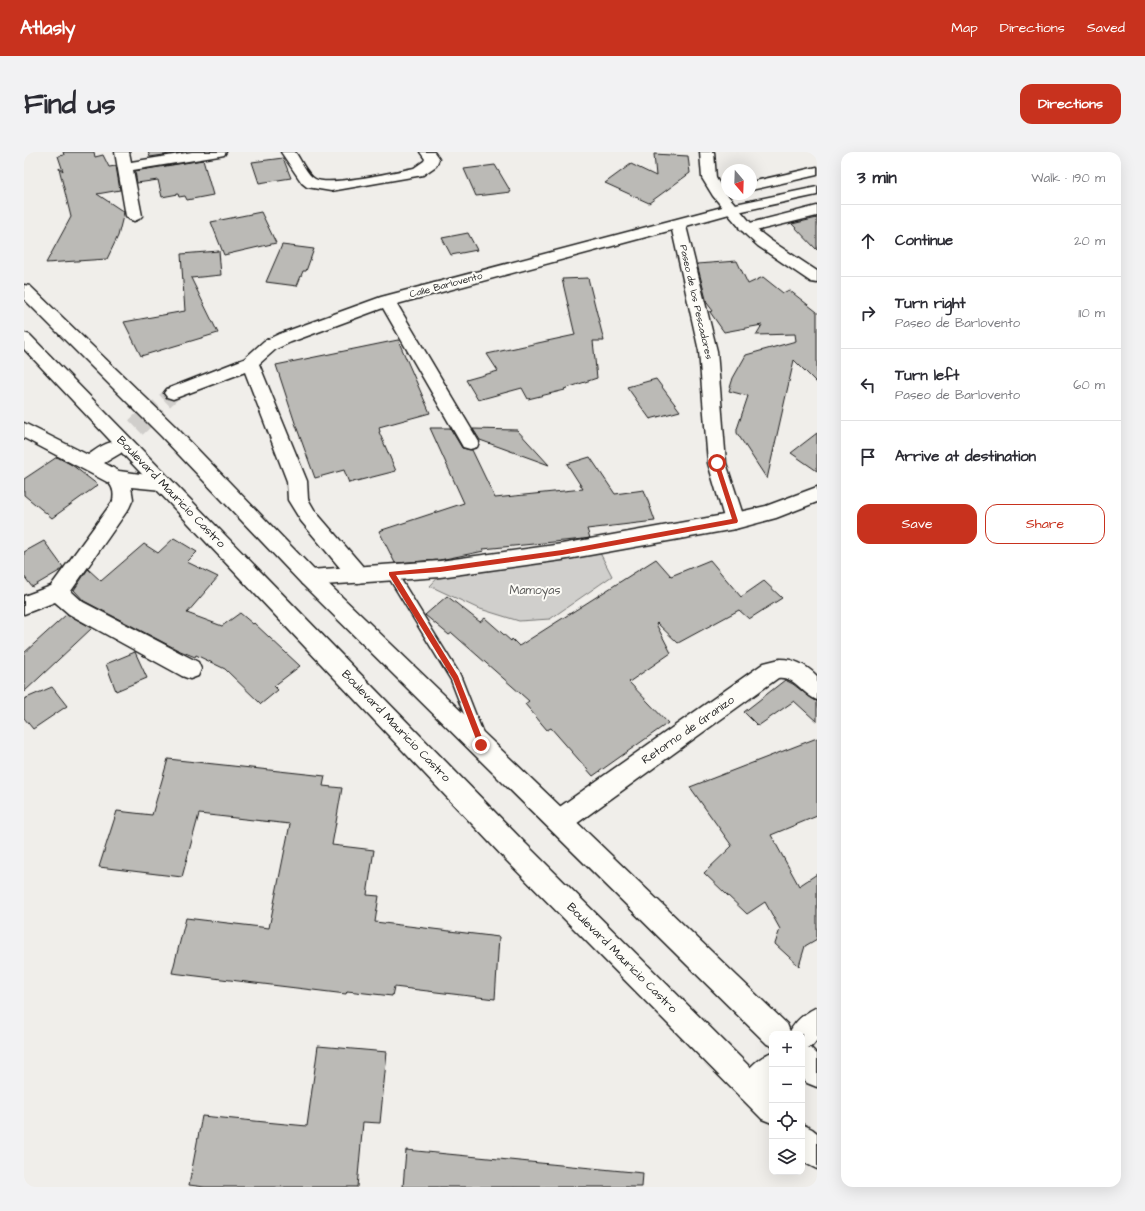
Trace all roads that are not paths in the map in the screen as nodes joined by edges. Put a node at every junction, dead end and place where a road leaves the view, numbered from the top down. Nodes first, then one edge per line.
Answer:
1 (122, 152) edge
2 (219, 152) edge
3 (288, 152) edge
4 (427, 152) edge
5 (707, 152) edge
6 (125, 167) junction
7 (817, 171) edge
8 (757, 185) edge
9 (721, 191) edge
10 (817, 191) edge
11 (726, 200) edge
12 (731, 209) junction
13 (817, 211) edge
14 (134, 216) dead end
15 (678, 224) junction
16 (747, 228) junction
17 (817, 278) edge
18 (24, 290) edge
19 (387, 301) junction
20 (24, 339) edge
21 (250, 363) junction
22 (173, 393) tunnel mouth
23 (24, 430) edge
24 (470, 442) dead end
25 (114, 448) tunnel mouth
26 (88, 464) junction
27 (116, 478) junction
28 (162, 483) junction
29 (817, 494) edge
30 (735, 521) junction
31 (391, 573) junction
32 (358, 575) junction
33 (309, 578) junction
34 (58, 592) junction
35 (24, 605) edge
36 (190, 669) dead end
37 (817, 690) edge
38 (481, 745) junction
39 (560, 821) junction
40 (817, 1022) edge
41 (774, 1031) edge
42 (805, 1033) edge
43 (805, 1062) edge
44 (771, 1067) edge
45 (817, 1073) edge
46 (751, 1088) junction
47 (769, 1106) edge
48 (805, 1142) edge
49 (817, 1154) edge

1 - 6 street
2 - 6 street
3 - 4 street
5 - 9 street
6 - 14 street
7 - 8 street
10 - 12 street, Calle Barlovento
11 - 12 street
12 - 15 street, Calle Barlovento
12 - 16 street
13 - 16 street
15 - 19 street, Calle Barlovento
15 - 30 street, Paseo de los Pescadores
16 - 17 street
18 - 33 street
19 - 21 street, Calle Barlovento
19 - 24 street
20 - 28 street, Boulevard Mauricio Castro
21 - 22 street, Calle Barlovento
21 - 32 street
23 - 26 street
25 - 26 street
26 - 27 street
27 - 28 street
27 - 34 street
28 - 46 street, Boulevard Mauricio Castro
29 - 30 street
30 - 31 street
31 - 32 street
31 - 38 lane
32 - 33 street
33 - 38 street
34 - 35 street
34 - 36 street
37 - 39 street, Retorno de Granizo
38 - 39 street
39 - 41 street
40 - 42 street
43 - 45 street
44 - 46 street
46 - 47 street, Boulevard Mauricio Castro
48 - 49 street

